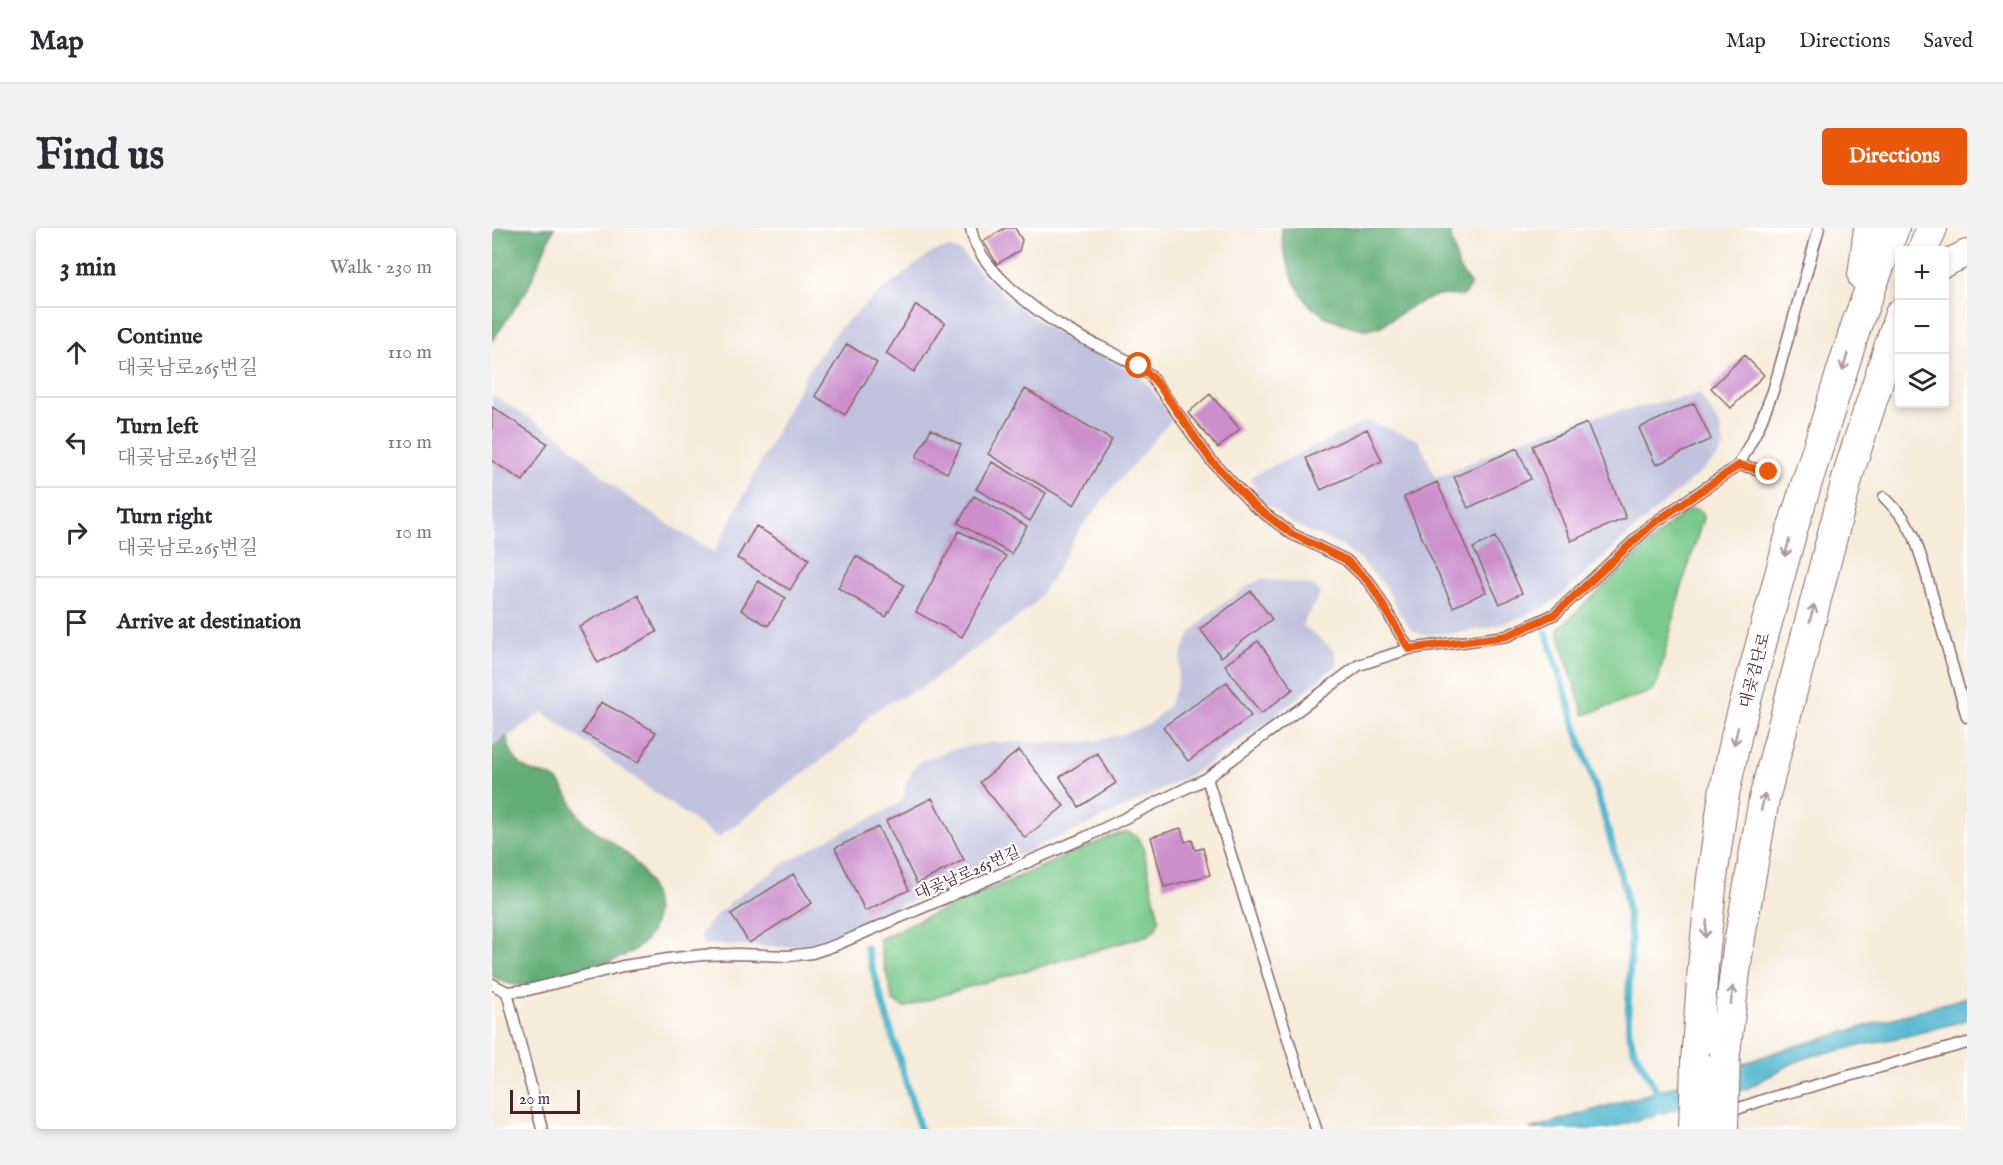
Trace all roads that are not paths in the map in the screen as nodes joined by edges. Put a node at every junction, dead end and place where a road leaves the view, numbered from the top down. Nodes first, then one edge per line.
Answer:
1 (971, 228) edge
2 (1819, 228) edge
3 (1869, 228) edge
4 (1894, 228) edge
5 (1932, 228) edge
6 (1925, 246) edge
7 (1967, 253) edge
8 (1949, 262) edge
9 (1857, 323) junction
10 (1895, 327) edge
11 (1739, 465) junction
12 (1769, 472) dead end
13 (1884, 497) dead end
14 (1409, 649) junction
15 (1967, 717) edge
16 (1207, 778) junction
17 (492, 984) edge
18 (507, 992) junction
19 (1967, 1043) edge
20 (1691, 1127) edge
21 (542, 1129) edge
22 (1316, 1129) edge
23 (1723, 1129) edge

1 - 14 lane
2 - 11 lane
3 - 9 main road
4 - 9 main road, 대곶검단로
5 - 6 main road
7 - 8 street
9 -> 20 main road, 대곶검단로, bridge
23 -> 10 main road, bridge
11 - 12 lane
11 - 14 lane, 대곶남로265번길
13 - 15 lane
14 - 16 lane, 대곶남로265번길
16 - 18 lane, 대곶남로265번길
16 - 22 lane
17 - 18 lane
18 - 21 lane
19 - 20 lane

